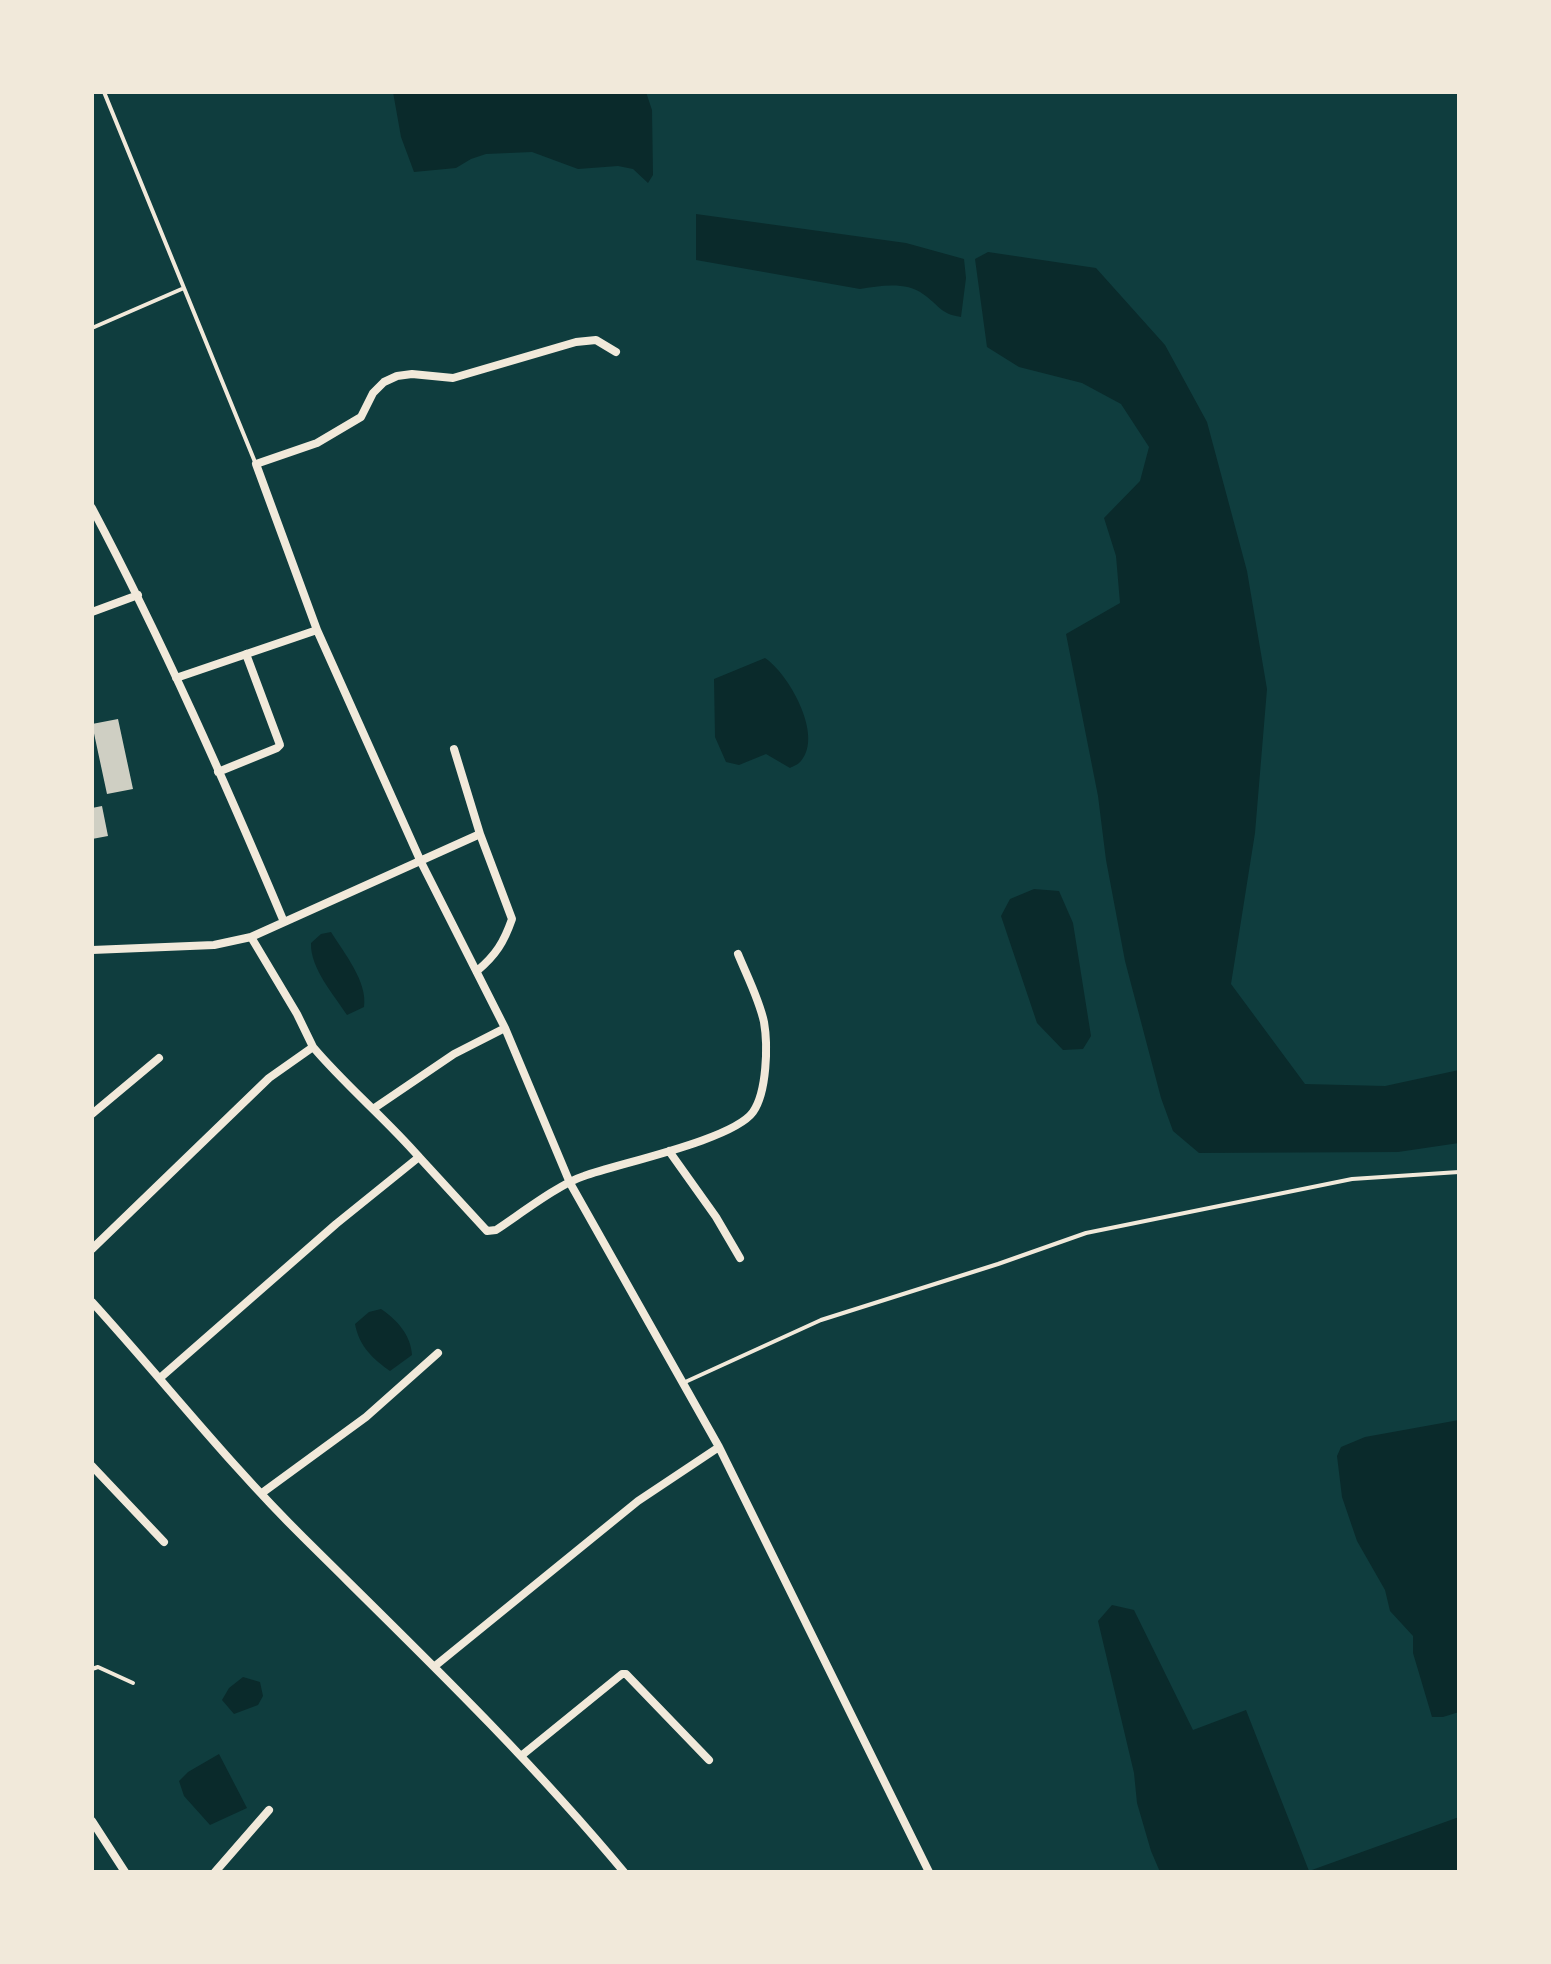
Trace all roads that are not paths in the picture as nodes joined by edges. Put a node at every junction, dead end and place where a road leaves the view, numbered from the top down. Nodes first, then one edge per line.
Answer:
1 (104, 92) edge
2 (184, 288) junction
3 (92, 328) edge
4 (616, 352) dead end
5 (256, 464) junction
6 (92, 508) edge
7 (138, 595) junction
8 (92, 612) edge
9 (317, 630) junction
10 (246, 654) junction
11 (176, 678) junction
12 (454, 749) dead end
13 (218, 772) junction
14 (480, 834) junction
15 (421, 862) junction
16 (284, 922) junction
17 (251, 937) junction
18 (92, 950) edge
19 (738, 954) dead end
20 (477, 971) junction
21 (505, 1028) junction
22 (313, 1047) junction
23 (159, 1058) dead end
24 (373, 1109) junction
25 (92, 1114) edge
26 (669, 1151) junction
27 (419, 1157) junction
28 (1459, 1172) edge
29 (570, 1183) junction
30 (92, 1249) edge
31 (740, 1258) dead end
32 (92, 1302) edge
33 (438, 1353) dead end
34 (160, 1378) junction
35 (683, 1383) junction
36 (719, 1447) junction
37 (92, 1466) edge
38 (262, 1493) junction
39 (164, 1542) dead end
40 (435, 1666) junction
41 (92, 1669) edge
42 (133, 1683) dead end
43 (521, 1756) junction
44 (709, 1760) dead end
45 (269, 1810) dead end
46 (92, 1821) edge
47 (125, 1872) edge
48 (215, 1872) edge
49 (624, 1872) edge
50 (929, 1872) edge

1 - 2 lane
2 - 3 lane
2 - 5 lane
4 - 5 street
5 - 9 street
6 - 7 street
7 - 8 street
7 - 11 street
9 - 10 street
9 - 15 street
10 - 11 street
10 - 13 street
11 - 13 street
12 - 14 street
13 - 16 street
14 - 15 street
14 - 20 street
15 - 16 street
15 - 20 street
16 - 17 street
17 - 18 street
17 - 22 street
19 - 26 street
20 - 21 street
21 - 24 street
21 - 29 street
22 - 24 street
22 - 30 street
23 - 25 street
24 - 27 street
26 - 29 street
26 - 31 street
27 - 29 street
27 - 34 street
28 - 35 lane
29 - 35 street
32 - 34 street
33 - 38 street
34 - 38 street
35 - 36 street
36 - 40 street
36 - 50 street
37 - 39 street
38 - 40 street
40 - 43 street
41 - 42 lane
43 - 44 street
43 - 49 street
45 - 48 street
46 - 47 street

